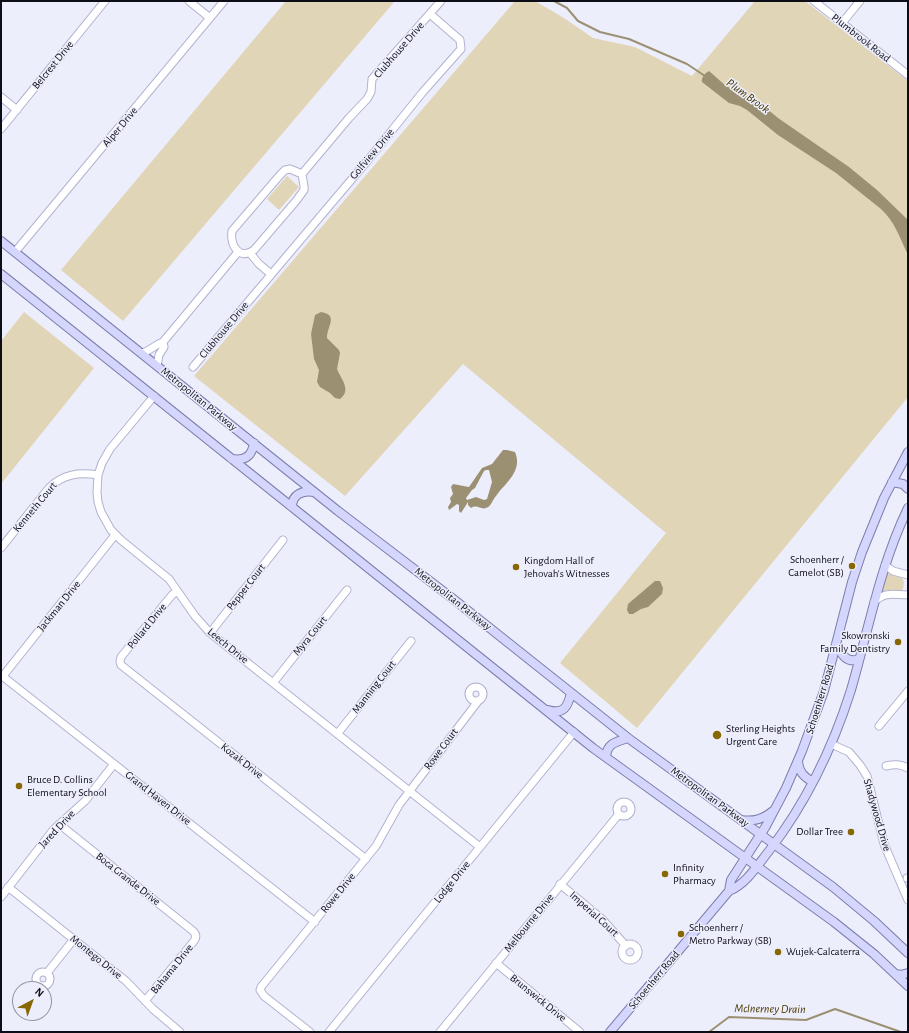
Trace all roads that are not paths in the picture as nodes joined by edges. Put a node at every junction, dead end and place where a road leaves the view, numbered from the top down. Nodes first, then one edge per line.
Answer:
1 (105, 1) edge
2 (189, 1) edge
3 (224, 1) edge
4 (441, 1) edge
5 (814, 1) edge
6 (860, 1) edge
7 (430, 14) junction
8 (210, 18) junction
9 (842, 23) junction
10 (908, 75) edge
11 (1, 97) edge
12 (17, 110) junction
13 (1, 129) edge
14 (302, 174) junction
15 (1, 241) edge
16 (16, 252) junction
17 (238, 252) junction
18 (250, 253) junction
19 (1, 274) edge
20 (271, 274) junction
21 (163, 342) junction
22 (142, 353) junction
23 (157, 366) junction
24 (193, 367) dead end
25 (154, 396) junction
26 (254, 444) junction
27 (908, 452) edge
28 (232, 459) junction
29 (98, 476) junction
30 (892, 482) junction
31 (908, 489) edge
32 (315, 492) junction
33 (292, 507) junction
34 (908, 508) edge
35 (115, 535) junction
36 (283, 540) dead end
37 (1, 548) edge
38 (885, 565) junction
39 (908, 575) edge
40 (347, 590) dead end
41 (177, 591) junction
42 (908, 595) edge
43 (874, 602) junction
44 (210, 633) junction
45 (410, 641) dead end
46 (836, 644) junction
47 (859, 659) junction
48 (120, 662) joint
49 (2, 675) edge
50 (273, 683) junction
51 (908, 691) edge
52 (571, 692) junction
53 (470, 698) junction
54 (479, 700) junction
55 (473, 707) junction
56 (546, 710) junction
57 (879, 726) dead end
58 (574, 732) junction
59 (338, 733) junction
60 (628, 738) junction
61 (831, 744) junction
62 (606, 757) junction
63 (798, 762) junction
64 (114, 764) junction
65 (886, 766) dead end
66 (908, 768) edge
67 (813, 782) junction
68 (410, 791) junction
69 (775, 810) junction
70 (619, 814) dead end
71 (741, 820) junction
72 (59, 824) junction
73 (761, 834) junction
74 (774, 844) junction
75 (480, 847) junction
76 (746, 858) junction
77 (366, 859) junction
78 (757, 866) junction
79 (560, 884) junction
80 (8, 887) junction
81 (729, 891) junction
82 (1, 896) edge
83 (908, 900) edge
84 (315, 922) junction
85 (196, 936) joint
86 (74, 939) junction
87 (626, 946) dead end
88 (908, 953) edge
89 (496, 963) junction
90 (47, 973) dead end
91 (908, 973) edge
92 (896, 974) junction
93 (908, 986) edge
94 (145, 1001) junction
95 (180, 1032) edge
96 (310, 1032) edge
97 (330, 1032) edge
98 (440, 1032) edge
99 (580, 1032) edge
100 (610, 1032) edge

1 - 12 street, Belcrest Drive
2 - 8 street
3 - 8 street, Alper Drive
4 - 7 street, Clubhouse Drive
5 - 9 street, Plumbrook Road
6 - 9 street
7 - 14 street, Clubhouse Drive
7 - 20 street, Golfview Drive
8 - 16 street, Alper Drive
9 - 10 street, Plumbrook Road
11 - 12 street
12 - 13 street, Belcrest Drive
14 - 17 street
14 - 18 street
15 - 16 main road, Metropolitan Parkway
16 - 22 main road, Metropolitan Parkway
17 - 18 street
17 - 21 street
18 - 20 street
19 - 25 main road
20 - 24 street, Clubhouse Drive
21 - 22 street
21 - 23 street
22 - 23 main road, Metropolitan Parkway
23 - 26 main road, Metropolitan Parkway
25 - 28 main road
25 - 29 street, Leech Drive
26 - 28 main road
26 - 32 main road, Metropolitan Parkway
27 - 30 main road, Schoenherr Road
28 - 33 main road
29 - 35 street, Leech Drive
29 - 37 street, Kenneth Court
30 - 31 main road
30 - 46 main road, Schoenherr Road
32 - 33 main road
32 - 52 main road, Metropolitan Parkway
33 - 56 main road
34 - 38 main road, Schoenherr Road
35 - 41 street, Leech Drive
35 - 49 street, Jackman Drive
36 - 44 street, Pepper Court
38 - 39 street
38 - 43 main road, Schoenherr Road
40 - 50 street, Myra Court
41 - 44 street, Leech Drive
41 - 48 street, Pollard Drive
42 - 43 street
43 - 47 main road, Schoenherr Road
44 - 50 street, Leech Drive
45 - 59 street, Manning Court
46 - 47 main road
46 - 63 main road, Schoenherr Road
47 - 61 main road, Schoenherr Road
48 - 77 street, Kozak Drive
49 - 64 street, Grand Haven Drive
50 - 59 street, Leech Drive
51 - 57 street
52 - 56 main road
52 - 60 main road, Metropolitan Parkway
53 - 54 street
53 - 54 street
53 - 55 street
54 - 55 street, Rowe Court
55 - 68 street, Rowe Court
56 - 58 main road
58 - 62 main road
58 - 75 street, Lodge Drive
59 - 68 street, Leech Drive
60 - 62 main road
60 - 71 main road, Metropolitan Parkway
61 - 67 main road, Schoenherr Road
61 - 83 street, Shadywood Drive
62 - 76 main road
63 - 67 main road
63 - 69 main road, Schoenherr Road
64 - 72 street, Jared Drive
64 - 84 street, Grand Haven Drive
65 - 66 street
67 - 74 main road, Schoenherr Road
68 - 75 street, Leech Drive
68 - 77 street, Rowe Drive
69 - 71 main road
69 - 73 main road, Schoenherr Road
70 - 79 street, Melbourne Drive
71 - 73 main road, Metropolitan Parkway
72 - 80 street, Jared Drive
72 - 85 street, Boca Grande Drive
73 - 74 main road, Metropolitan Parkway
73 - 76 main road, Schoenherr Road
74 - 78 main road, Schoenherr Road
74 - 88 main road, Metropolitan Parkway
75 - 97 street, Lodge Drive
76 - 78 main road
76 - 81 main road, Schoenherr Road
77 - 84 street, Rowe Drive
78 - 81 main road, Schoenherr Road
78 - 92 main road
79 - 87 street, Imperial Court
79 - 89 street, Melbourne Drive
80 - 82 street, Jared Drive
80 - 86 street, Montego Drive
81 - 100 main road, Schoenherr Road
84 - 96 street, Rowe Drive
85 - 94 street, Bahama Drive
86 - 90 street
86 - 94 street, Montego Drive
89 - 98 street, Melbourne Drive
89 - 99 street, Brunswick Drive
91 - 92 main road
92 - 93 main road
94 - 95 street, Montego Drive

